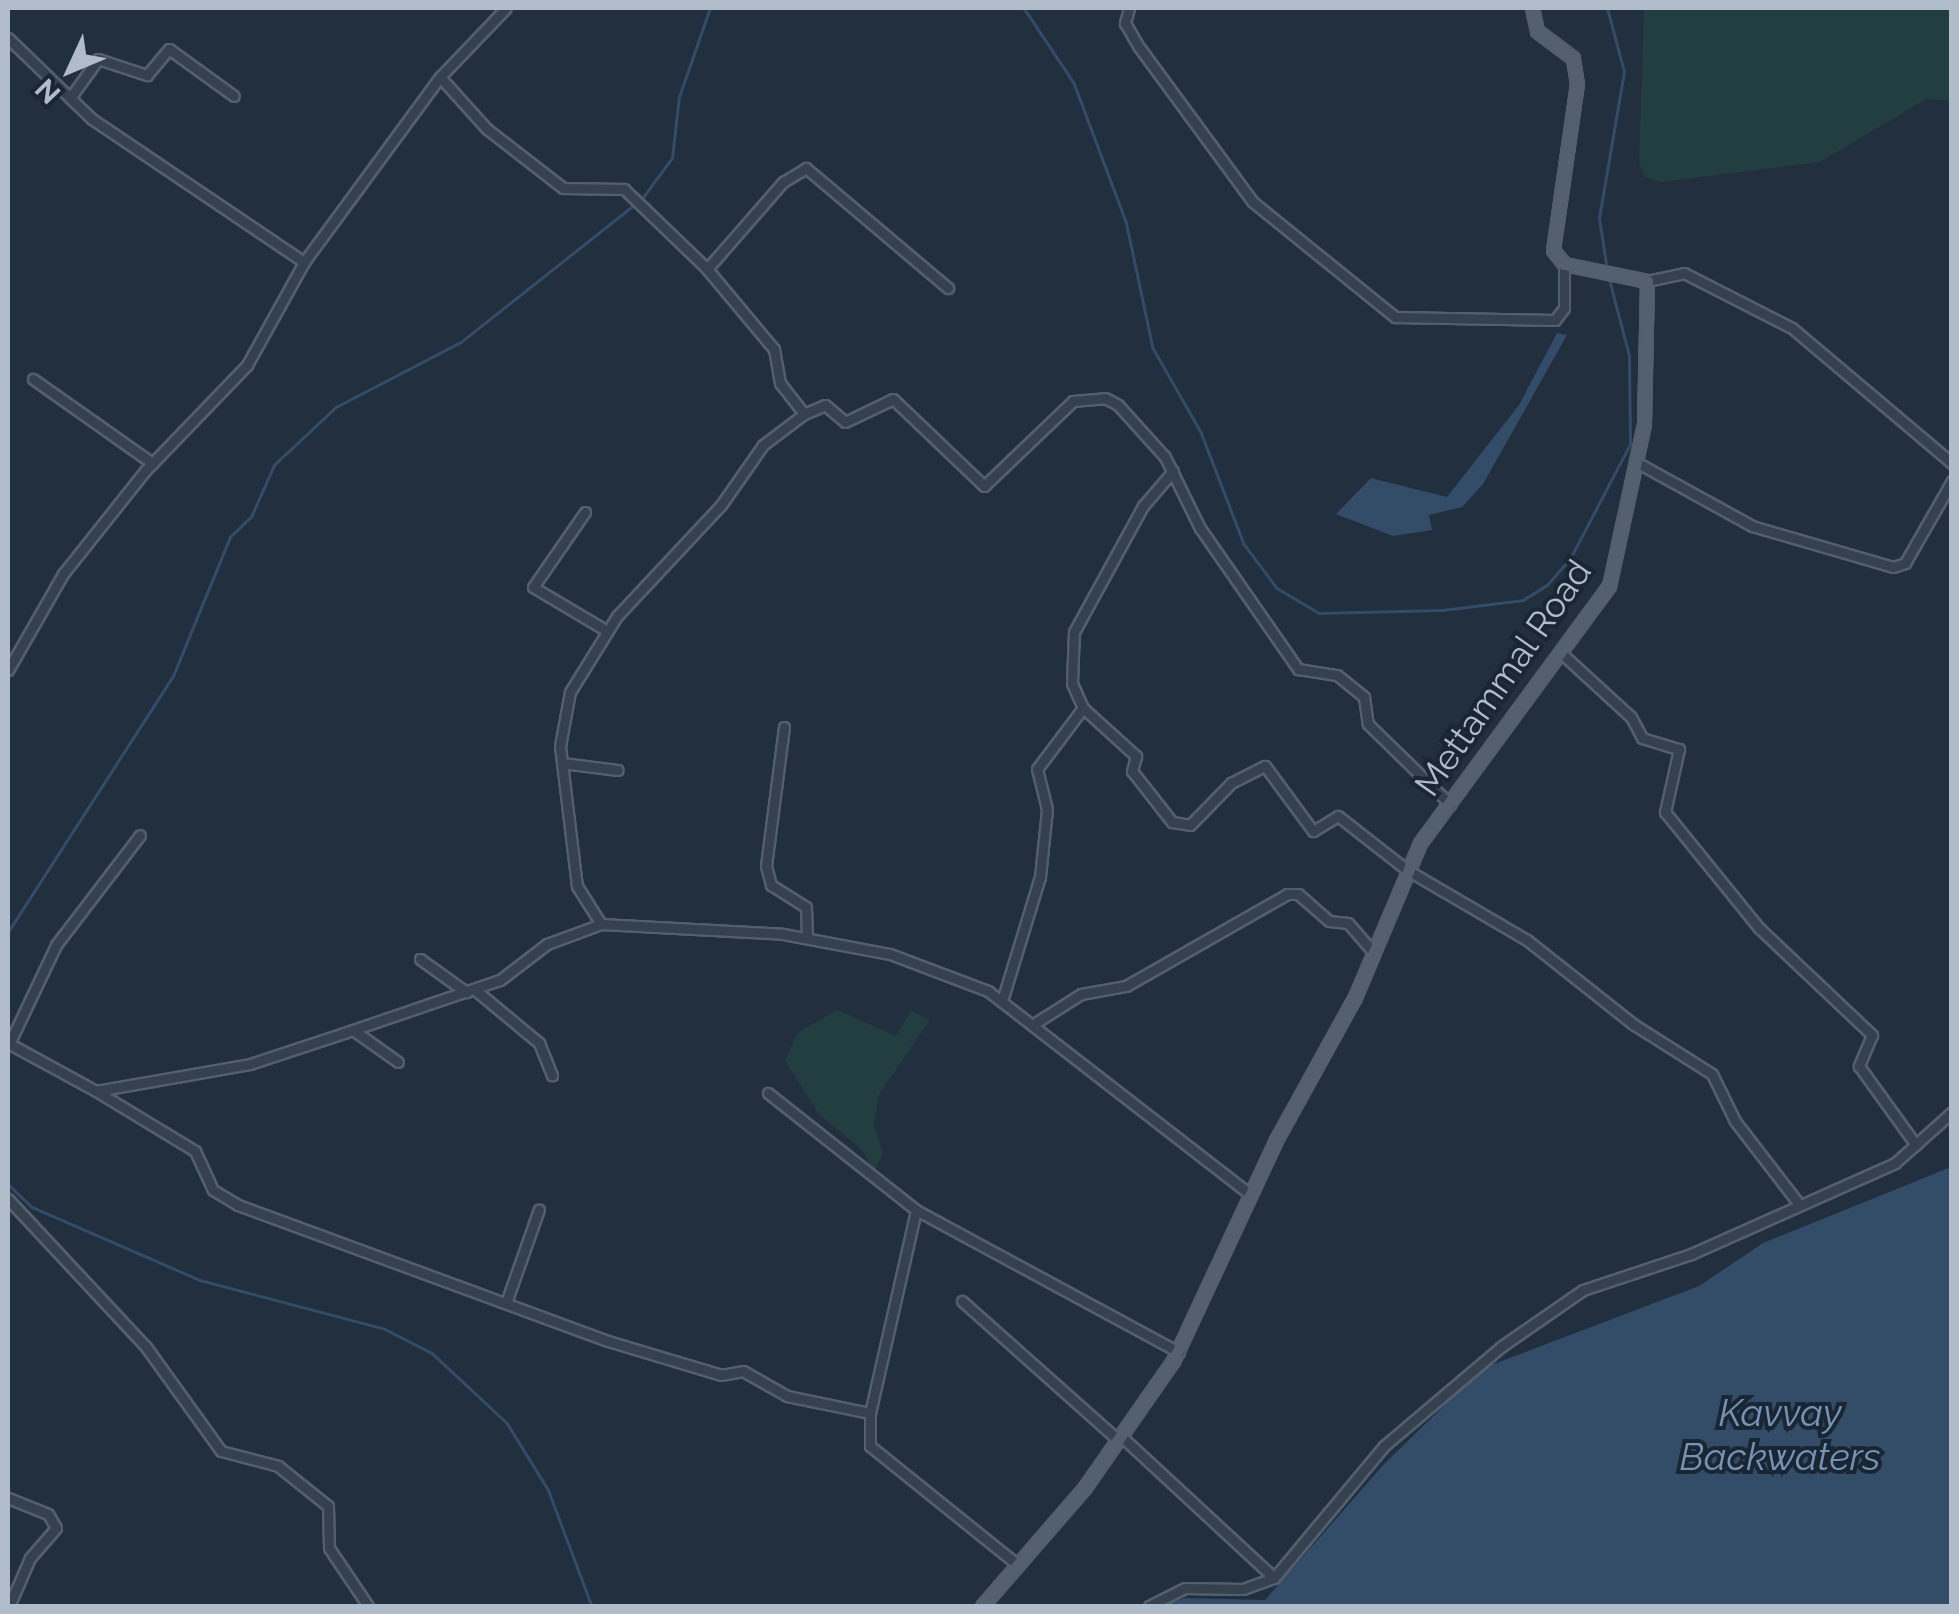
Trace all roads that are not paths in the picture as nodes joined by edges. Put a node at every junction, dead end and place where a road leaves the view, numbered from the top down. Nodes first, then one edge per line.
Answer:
1 (506, 8) edge
2 (1128, 8) edge
3 (1532, 8) edge
4 (8, 38) edge
5 (440, 77) junction
6 (234, 96) dead end
7 (70, 98) junction
8 (304, 262) junction
9 (1564, 264) junction
10 (708, 269) junction
11 (1647, 281) junction
12 (948, 288) dead end
13 (32, 379) dead end
14 (804, 414) junction
15 (152, 463) junction
16 (1638, 463) junction
17 (1952, 463) edge
18 (1174, 470) junction
19 (1952, 482) edge
20 (586, 512) dead end
21 (607, 632) junction
22 (12, 650) edge
23 (1560, 652) junction
24 (8, 670) edge
25 (1082, 708) junction
26 (784, 727) dead end
27 (562, 763) junction
28 (618, 770) dead end
29 (1450, 804) junction
30 (140, 835) dead end
31 (1408, 870) junction
32 (601, 924) junction
33 (807, 938) junction
34 (1374, 953) junction
35 (420, 959) dead end
36 (470, 991) junction
37 (1002, 1001) junction
38 (1032, 1024) junction
39 (353, 1030) junction
40 (8, 1043) edge
41 (398, 1062) dead end
42 (552, 1075) dead end
43 (96, 1091) junction
44 (768, 1094) dead end
45 (1952, 1112) edge
46 (1916, 1145) junction
47 (1251, 1195) junction
48 (8, 1200) edge
49 (1798, 1204) junction
50 (538, 1209) dead end
51 (916, 1210) junction
52 (507, 1300) junction
53 (962, 1301) dead end
54 (1178, 1352) junction
55 (870, 1413) junction
56 (1120, 1439) junction
57 (8, 1498) edge
58 (1017, 1564) junction
59 (1274, 1578) junction
60 (9, 1606) edge
61 (368, 1606) edge
62 (982, 1606) edge
63 (1149, 1606) edge

1 - 5 street
2 - 9 street
3 - 9 main road
4 - 7 street
5 - 8 street
5 - 10 street
6 - 7 street
7 - 8 street
8 - 15 street
9 - 11 main road
10 - 12 street
10 - 14 street
11 - 16 main road, Mettammal Road
11 - 17 street
13 - 15 street
14 - 18 street
14 - 21 street
15 - 22 street
16 - 19 street
16 - 23 main road, Mettammal Road
18 - 25 street
18 - 29 street
20 - 21 street
21 - 27 street
22 - 24 street
23 - 29 main road, Mettammal Road
23 - 46 street
25 - 31 street
25 - 37 street
26 - 33 street
27 - 28 street
27 - 32 street
29 - 31 main road, Mettammal Road
30 - 40 street
31 - 34 main road, Mettammal Road
31 - 49 street
32 - 33 street
32 - 36 street
33 - 37 street
34 - 38 street
34 - 47 main road, Mettammal Road
35 - 36 street
36 - 39 street
36 - 42 street
37 - 38 street
38 - 47 street
39 - 41 street
39 - 43 street
40 - 43 street
43 - 52 street
44 - 51 street
45 - 46 street
46 - 49 street
47 - 54 main road, Mettammal Road
48 - 61 street
49 - 59 street
50 - 52 street
51 - 54 street
51 - 55 street
52 - 55 street
53 - 56 street
54 - 56 main road, Mettammal Road
55 - 58 street
56 - 58 main road, Mettammal Road
56 - 59 street
57 - 60 street
58 - 62 main road, Mettammal Road
59 - 63 street

